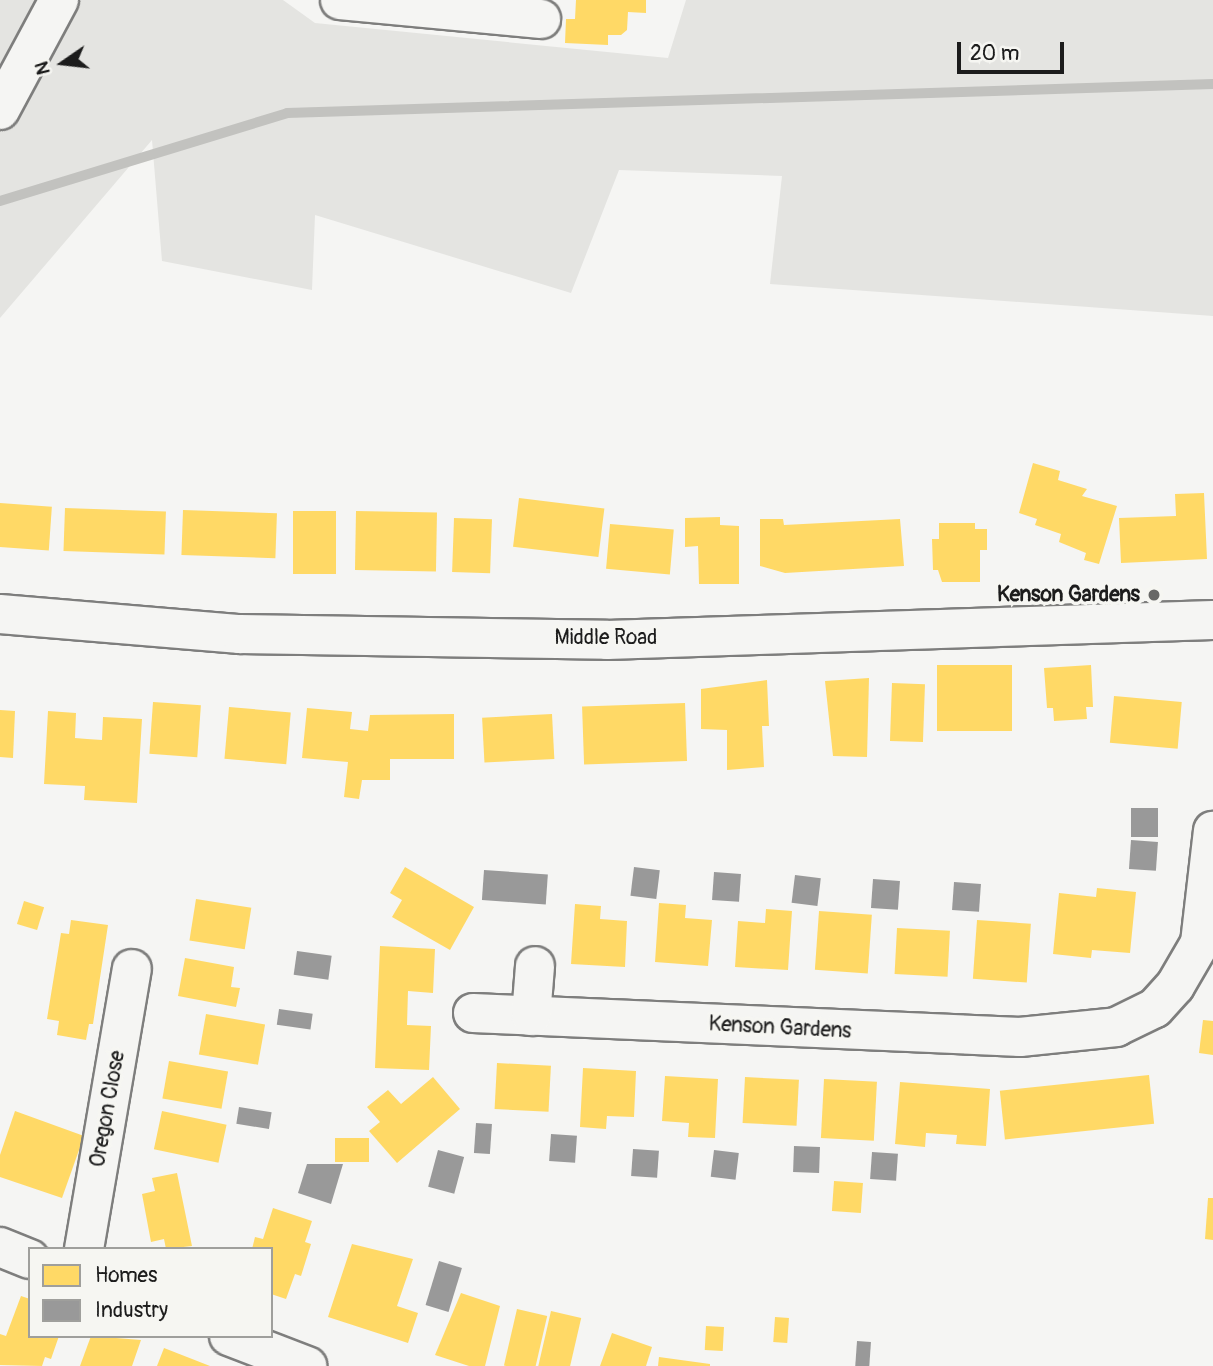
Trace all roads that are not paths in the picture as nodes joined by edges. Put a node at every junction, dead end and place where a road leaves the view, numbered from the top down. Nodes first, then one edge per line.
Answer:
1 (59, 0) edge
2 (340, 0) edge
3 (541, 19) dead end
4 (0, 110) edge
5 (0, 614) edge
6 (1213, 620) edge
7 (1213, 831) edge
8 (1206, 944) edge
9 (535, 966) dead end
10 (132, 969) dead end
11 (474, 1013) dead end
12 (531, 1016) junction
13 (0, 1247) edge
14 (85, 1247) edge
15 (28, 1258) edge
16 (234, 1338) edge
17 (307, 1366) edge

1 - 4 street
2 - 3 street
5 - 6 street, Middle Road
7 - 8 street, Kenson Gardens
8 - 12 street, Kenson Gardens
9 - 12 street
10 - 14 street, Oregon Close
11 - 12 street, Kenson Gardens
13 - 15 street
16 - 17 street

